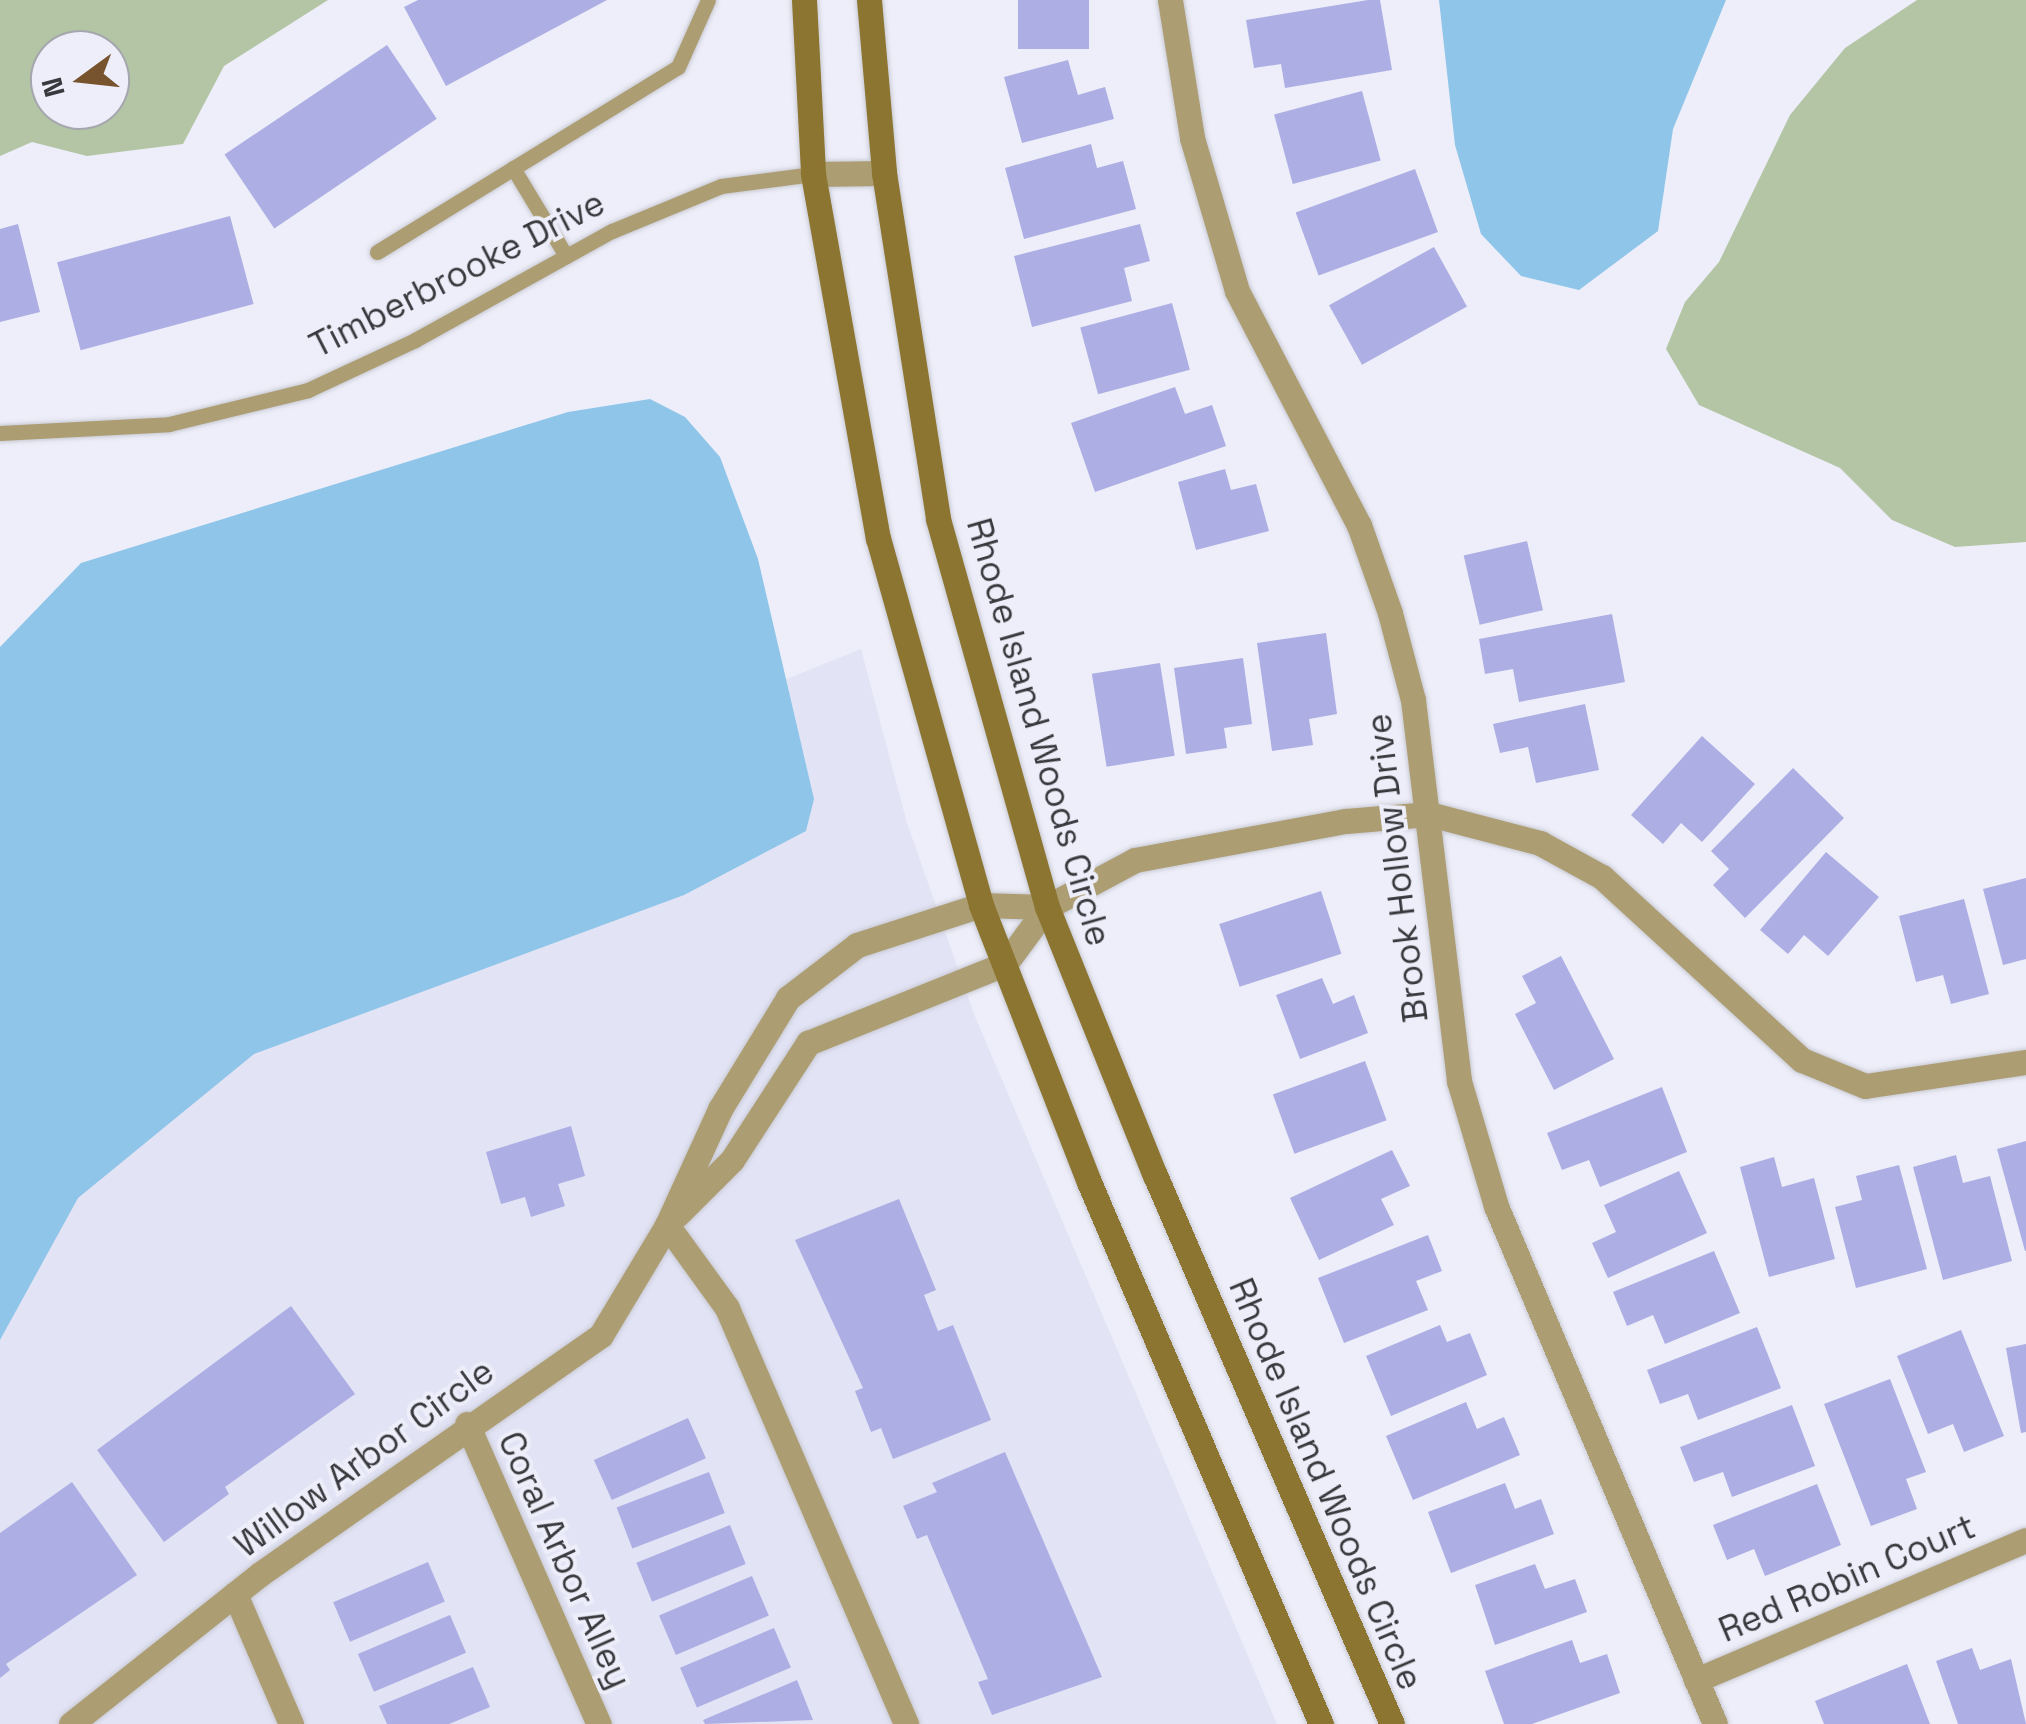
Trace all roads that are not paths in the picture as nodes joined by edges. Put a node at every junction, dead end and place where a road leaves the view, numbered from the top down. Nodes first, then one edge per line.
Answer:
1 (708, 0) edge
2 (804, 0) edge
3 (870, 0) edge
4 (1170, 0) edge
5 (513, 168) junction
6 (884, 173) junction
7 (813, 174) junction
8 (378, 252) dead end
9 (566, 256) junction
10 (0, 433) edge
11 (1429, 814) junction
12 (982, 905) junction
13 (1047, 907) junction
14 (1005, 964) junction
15 (2026, 1062) edge
16 (666, 1225) junction
17 (467, 1424) junction
18 (2026, 1540) edge
19 (234, 1594) junction
20 (1696, 1680) junction
21 (71, 1724) edge
22 (292, 1724) edge
23 (598, 1724) edge
24 (906, 1724) edge
25 (1321, 1724) edge
26 (1392, 1724) edge
27 (1714, 1724) edge

1 - 5 lane
2 - 7 street
3 - 6 street, Rhode Island Woods Circle
4 - 11 street, Brook Hollow Drive
5 - 8 lane
5 - 9 lane
6 - 7 street, Timberbrooke Drive
6 - 13 street, Rhode Island Woods Circle
7 - 9 lane, Timberbrooke Drive
7 - 12 street
9 - 10 lane, Timberbrooke Drive
11 - 13 street
11 - 15 street
11 - 20 street, Brook Hollow Drive
12 - 13 street, Willow Arbor Circle
12 - 14 street
12 - 16 street, Willow Arbor Circle
13 - 14 street
13 - 26 street, Rhode Island Woods Circle
14 - 16 street, Willow Arbor Circle
14 - 25 street
16 - 17 street, Willow Arbor Circle
16 - 24 street
17 - 19 street, Willow Arbor Circle
17 - 23 street, Coral Arbor Alley
18 - 20 street, Red Robin Court
19 - 21 street, Willow Arbor Circle
19 - 22 street
20 - 27 street, Brook Hollow Drive

